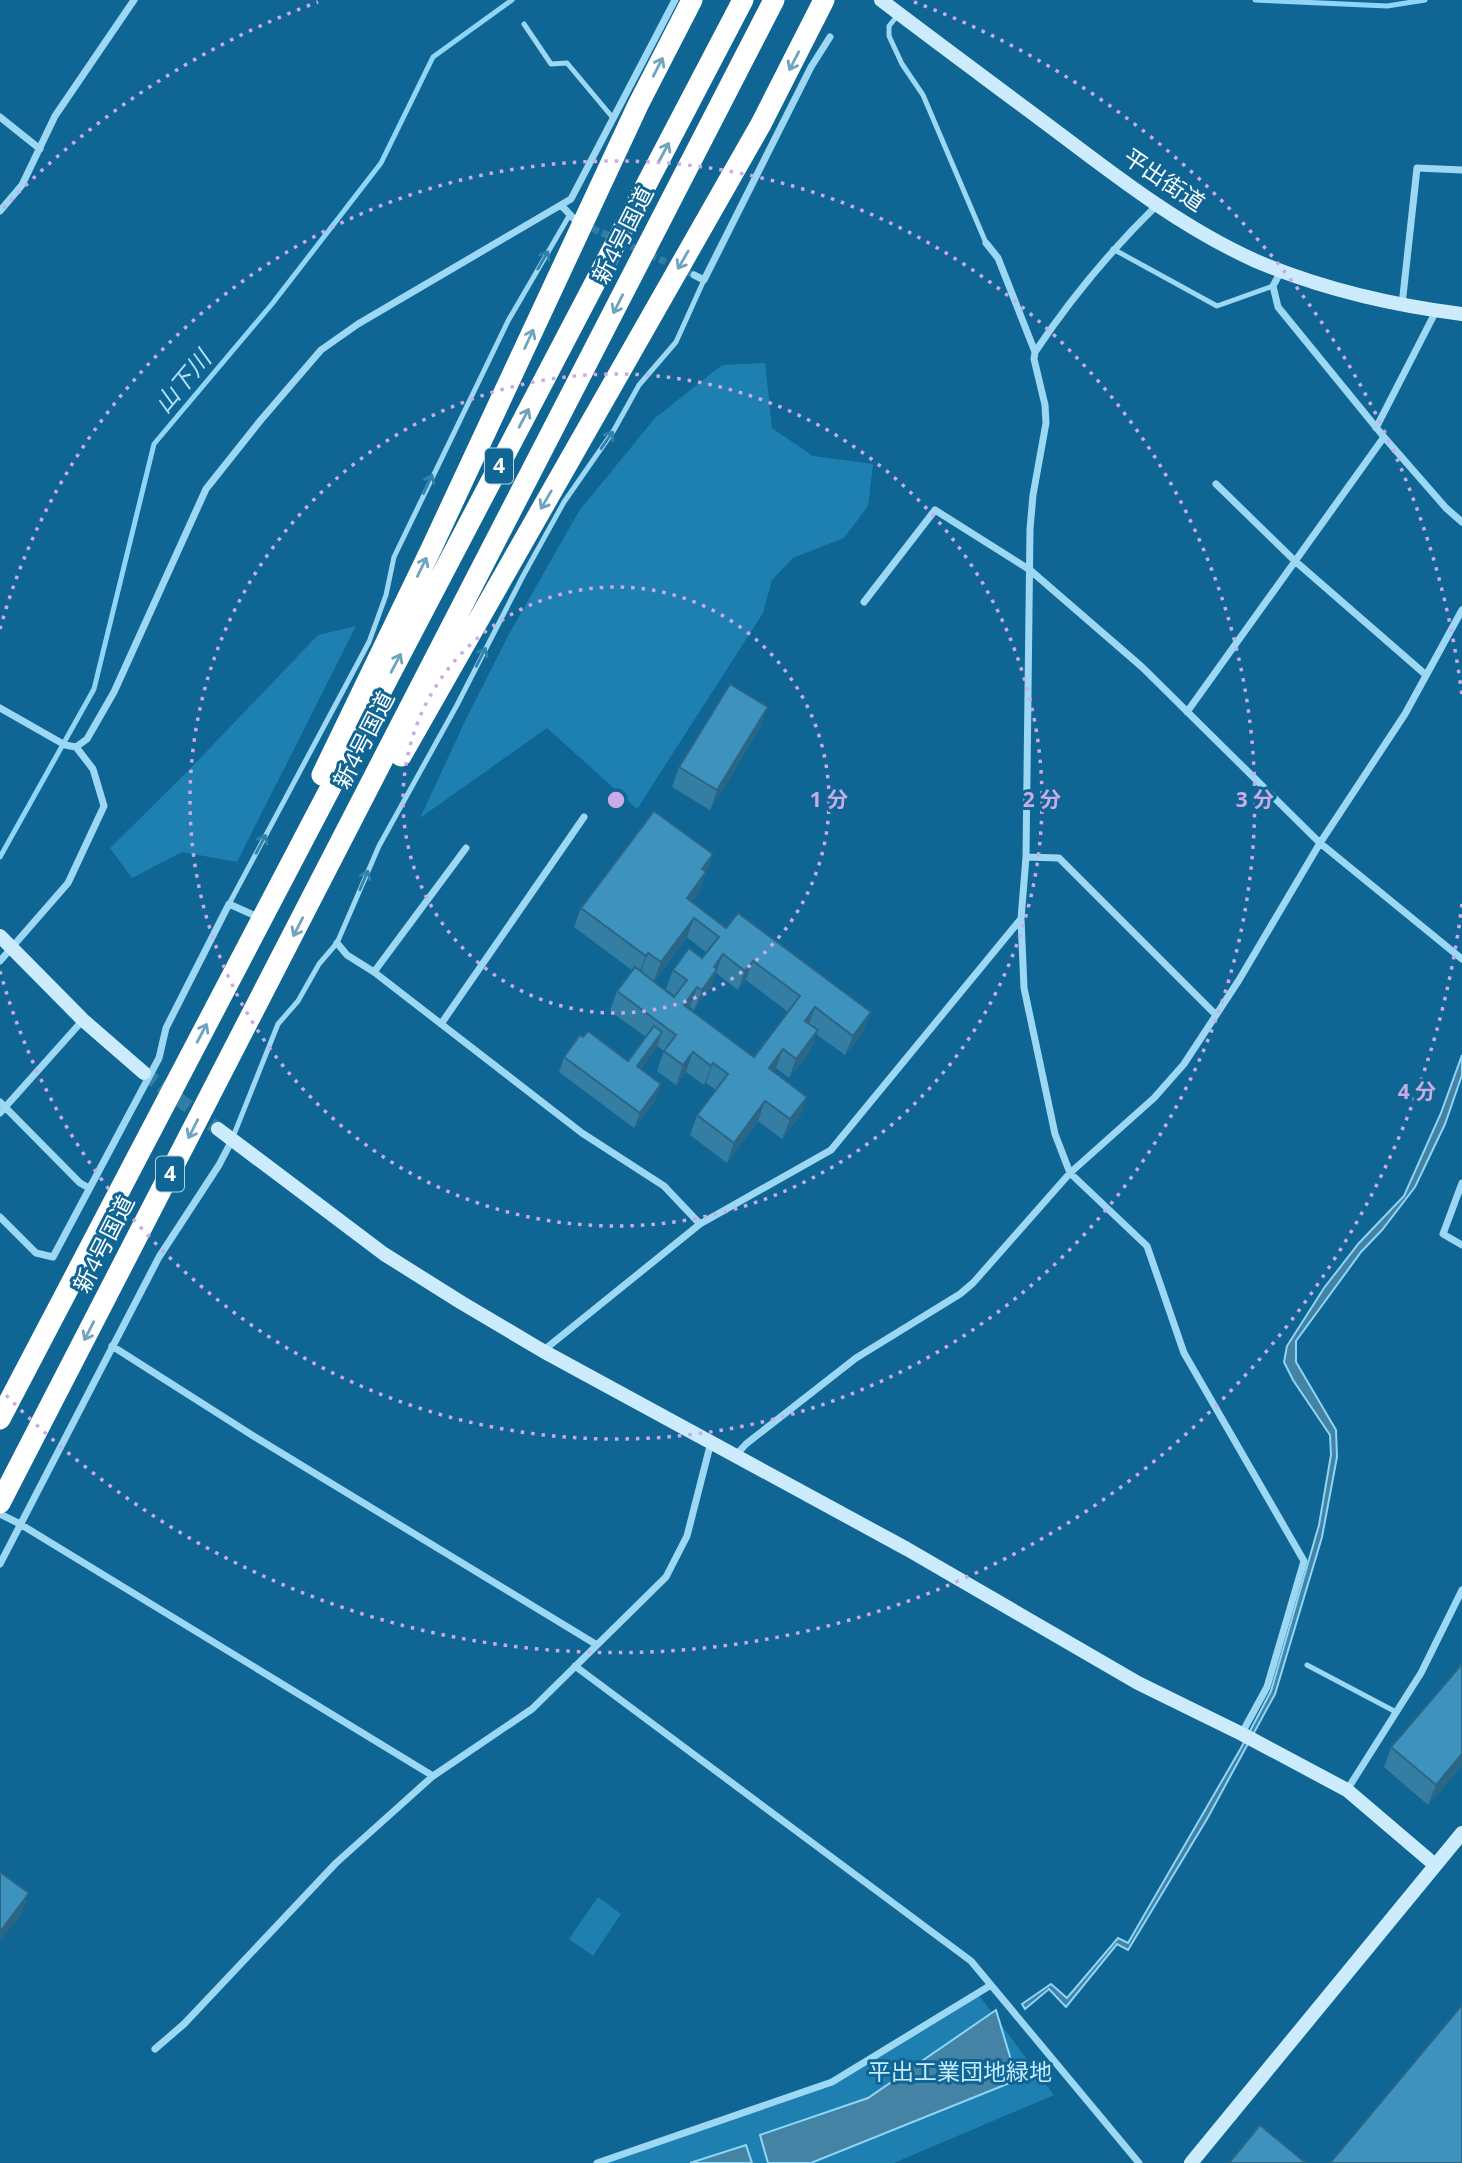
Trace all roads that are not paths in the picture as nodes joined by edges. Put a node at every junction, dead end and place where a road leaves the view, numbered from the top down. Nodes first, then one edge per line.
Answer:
1 (134, 0) edge
2 (675, 0) edge
3 (692, 0) edge
4 (774, 0) edge
5 (824, 0) edge
6 (881, 0) edge
7 (740, 6) edge
8 (899, 14) junction
9 (524, 24) dead end
10 (830, 37) dead end
11 (0, 117) edge
12 (612, 118) junction
13 (40, 149) junction
14 (1462, 170) edge
15 (561, 205) junction
16 (1157, 205) junction
17 (0, 211) edge
18 (572, 218) joint
19 (986, 243) joint
20 (1112, 249) junction
21 (1281, 271) junction
22 (694, 275) tunnel mouth
23 (704, 280) junction
24 (1273, 286) junction
25 (1402, 305) junction
26 (1436, 311) junction
27 (1462, 314) edge
28 (1035, 352) junction
29 (1377, 428) junction
30 (1384, 437) junction
31 (1216, 484) dead end
32 (1462, 522) edge
33 (1295, 561) junction
34 (1030, 570) junction
35 (864, 602) dead end
36 (1462, 610) edge
37 (1426, 675) junction
38 (0, 709) edge
39 (1187, 712) junction
40 (76, 747) junction
41 (584, 817) dead end
42 (1320, 843) junction
43 (340, 845) junction
44 (466, 848) dead end
45 (1026, 857) junction
46 (229, 904) junction
47 (262, 919) junction
48 (1021, 919) junction
49 (0, 936) edge
50 (337, 943) junction
51 (12, 948) junction
52 (1462, 959) edge
53 (0, 961) edge
54 (374, 972) junction
55 (1216, 1015) junction
56 (83, 1020) junction
57 (441, 1024) junction
58 (144, 1073) tunnel mouth
59 (2, 1108) edge
60 (218, 1129) tunnel mouth
61 (232, 1140) junction
62 (1070, 1173) junction
63 (1462, 1182) edge
64 (89, 1188) junction
65 (0, 1217) edge
66 (700, 1224) junction
67 (1462, 1245) edge
68 (112, 1346) junction
69 (543, 1351) junction
70 (0, 1419) edge
71 (711, 1441) junction
72 (736, 1455) junction
73 (0, 1503) edge
74 (0, 1514) edge
75 (20, 1524) junction
76 (0, 1564) edge
77 (1462, 1590) edge
78 (597, 1645) junction
79 (1307, 1665) dead end
80 (575, 1666) junction
81 (1396, 1712) junction
82 (1242, 1734) junction
83 (433, 1776) junction
84 (1347, 1790) junction
85 (1462, 1833) edge
86 (1435, 1865) junction
87 (991, 1985) junction
88 (156, 2049) dead end
89 (597, 2163) edge
90 (1139, 2163) edge
91 (1191, 2163) edge

1 - 13 street
2 - 12 street
47 -> 3 highway
4 -> 43 highway, 新4号国道 / 4
5 -> 43 highway
6 - 8 street, 平出街道
47 -> 7 highway, 新4号国道 / 4
8 - 16 street, 平出街道
8 - 19 lane
9 - 12 lane
10 - 23 street
11 - 13 street
12 - 15 street
13 - 17 street
14 - 25 street
15 - 18 street
15 - 40 street
16 - 20 street
16 - 21 street, 平出街道
46 -> 18 lane
19 - 28 street
20 - 24 lane
20 - 28 street
21 - 24 street
21 - 25 street, 平出街道
22 - 23 street
50 -> 23 lane
24 - 29 street
25 - 26 street, 平出街道
26 - 27 street, 平出街道
26 - 29 street
28 - 34 street
29 - 30 street
30 - 32 street
30 - 33 street
31 - 33 street
33 - 37 street
33 - 39 street
34 - 35 street
34 - 39 street
34 - 45 street
36 - 37 street
37 - 42 street
38 - 40 street
39 - 42 street
40 - 51 street
41 - 57 street
42 - 52 street
42 - 55 street
43 -> 73 highway, 新4号国道 / 4
44 - 54 street
45 - 48 street
45 - 55 street
46 - 47 street
46 - 64 street
70 -> 47 highway, 新4号国道 / 4
48 - 62 street
48 - 66 street
49 - 51 street
50 - 54 street
50 - 61 lane
51 - 53 street
51 - 56 street
54 - 57 street
55 - 62 street
56 - 58 street
56 - 59 street
57 - 66 street
59 - 64 street
60 - 61 street
61 - 68 street
61 - 69 street
62 - 72 street
62 - 82 street
63 - 67 street
64 - 65 street
66 - 69 street
68 - 75 street
68 - 78 street
69 - 71 street
71 - 72 street
71 - 78 street
72 - 82 street
74 - 75 street
75 - 76 street
75 - 83 street
77 - 81 street
78 - 80 street
79 - 81 lane
80 - 83 street
80 - 87 street
81 - 84 street
82 - 84 street
83 - 88 street
84 - 86 street
85 - 86 street
86 - 91 street
87 - 89 street
87 - 90 street

